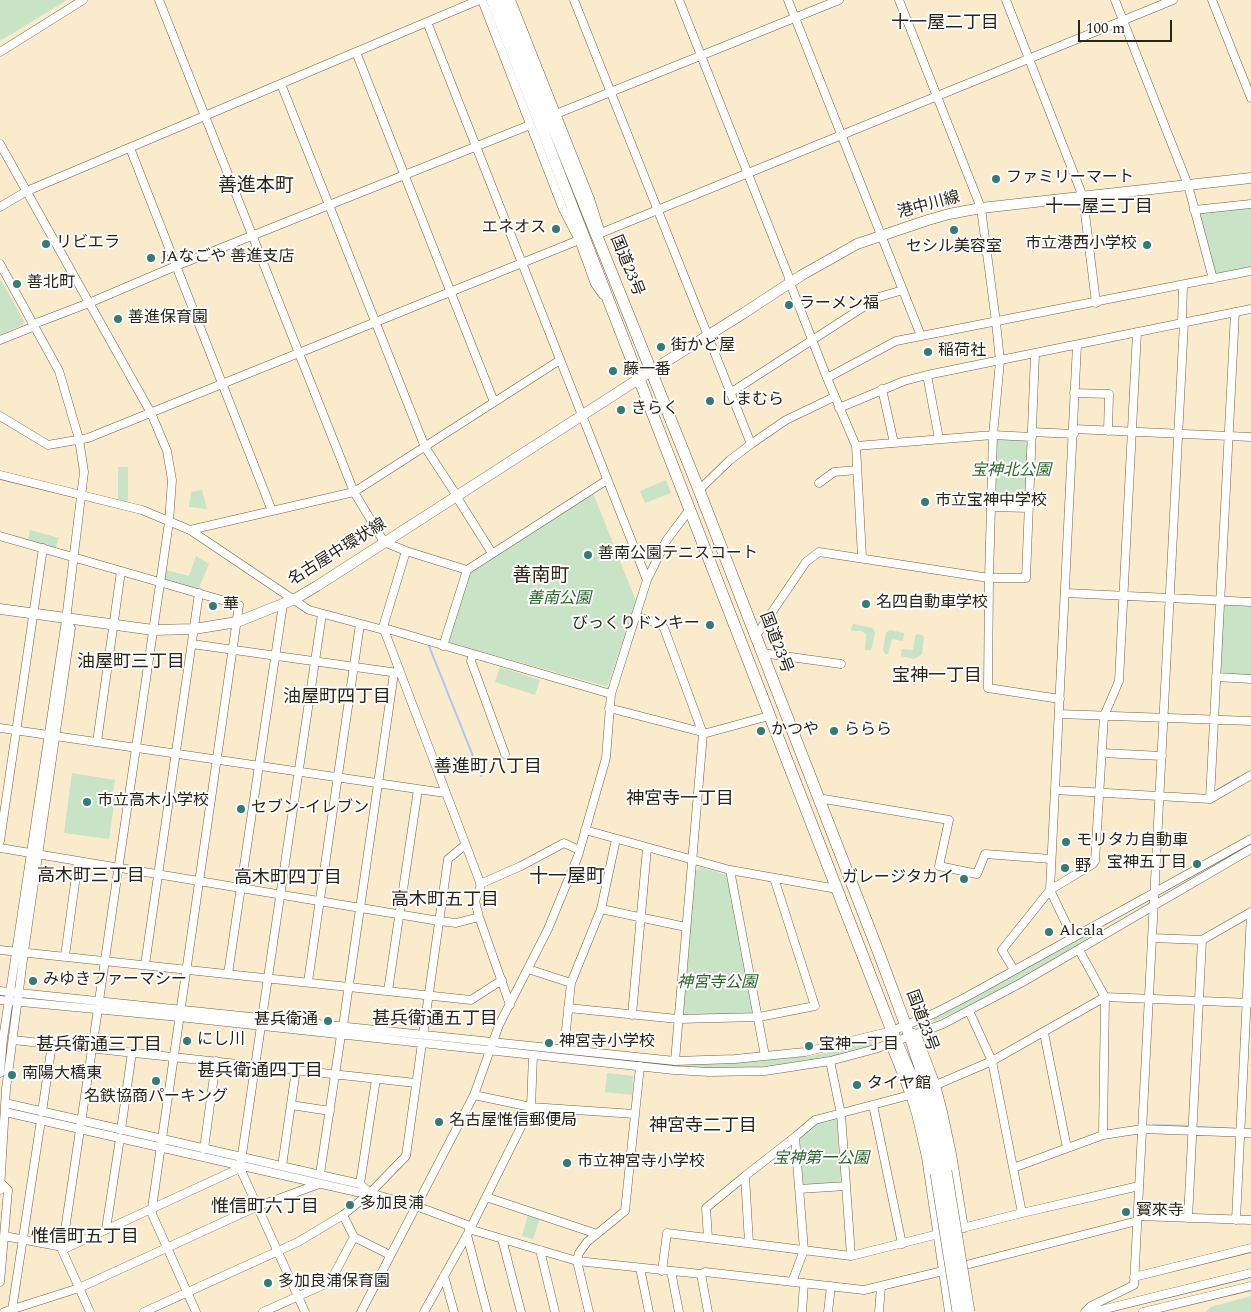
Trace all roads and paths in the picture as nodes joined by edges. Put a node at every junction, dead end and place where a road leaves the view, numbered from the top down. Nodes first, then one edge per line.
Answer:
1 (83, 0) edge
2 (159, 0) edge
3 (480, 0) edge
4 (492, 0) edge
5 (502, 0) edge
6 (511, 0) edge
7 (574, 0) edge
8 (679, 0) edge
9 (788, 0) edge
10 (839, 0) edge
11 (899, 0) edge
12 (1006, 0) edge
13 (1115, 0) edge
14 (1173, 0) edge
15 (1212, 0) edge
16 (796, 18) junction
17 (1123, 20) junction
18 (427, 22) junction
19 (0, 52) edge
20 (356, 52) junction
21 (702, 56) junction
22 (1029, 58) junction
23 (281, 84) junction
24 (611, 92) junction
25 (937, 96) junction
26 (1251, 98) edge
27 (556, 114) junction
28 (205, 116) junction
29 (530, 125) junction
30 (842, 135) junction
31 (0, 144) edge
32 (476, 147) junction
33 (130, 148) junction
34 (748, 173) junction
35 (405, 175) junction
36 (1251, 178) edge
37 (1188, 185) junction
38 (27, 191) junction
39 (1083, 197) junction
40 (576, 199) junction
41 (1251, 204) edge
42 (329, 205) junction
43 (0, 207) edge
44 (981, 208) junction
45 (657, 210) junction
46 (1194, 210) junction
47 (601, 233) junction
48 (882, 235) junction
49 (252, 236) junction
50 (579, 240) junction
51 (521, 263) junction
52 (0, 264) edge
53 (176, 266) junction
54 (1251, 271) edge
55 (1213, 279) junction
56 (790, 284) junction
57 (1183, 285) junction
58 (903, 290) junction
59 (451, 292) junction
60 (622, 301) junction
61 (89, 303) junction
62 (1096, 303) junction
63 (610, 304) junction
64 (1251, 309) edge
65 (1235, 312) junction
66 (375, 322) junction
67 (996, 322) junction
68 (1183, 323) junction
69 (34, 325) junction
70 (1137, 332) junction
71 (707, 336) junction
72 (921, 336) junction
73 (0, 340) edge
74 (812, 340) junction
75 (1077, 345) junction
76 (299, 354) junction
77 (1035, 354) junction
78 (560, 360) junction
79 (1000, 360) junction
80 (652, 371) junction
81 (927, 376) junction
82 (827, 378) junction
83 (639, 379) junction
84 (222, 383) junction
85 (882, 389) junction
86 (730, 393) junction
87 (1074, 393) junction
88 (834, 397) junction
89 (494, 402) junction
90 (839, 408) junction
91 (151, 413) junction
92 (0, 416) edge
93 (582, 416) junction
94 (1074, 431) junction
95 (1108, 431) junction
96 (1132, 432) junction
97 (1032, 434) junction
98 (1178, 434) junction
99 (993, 435) junction
100 (1228, 436) junction
101 (1251, 438) edge
102 (939, 439) junction
103 (79, 440) junction
104 (894, 443) junction
105 (751, 444) junction
106 (856, 446) junction
107 (425, 447) junction
108 (857, 470) junction
109 (0, 476) edge
110 (607, 480) junction
111 (819, 483) dead end
112 (699, 490) junction
113 (354, 492) junction
114 (82, 496) junction
115 (456, 496) junction
116 (991, 507) junction
117 (1029, 508) junction
118 (690, 509) junction
119 (272, 511) junction
120 (169, 522) junction
121 (190, 530) junction
122 (0, 536) edge
123 (384, 542) junction
124 (43, 548) junction
125 (406, 551) junction
126 (492, 553) junction
127 (862, 557) junction
128 (74, 558) junction
129 (467, 570) junction
130 (121, 571) junction
131 (989, 578) junction
132 (647, 580) junction
133 (160, 582) junction
134 (1066, 592) junction
135 (199, 593) junction
136 (1123, 595) junction
137 (1170, 598) junction
138 (294, 599) junction
139 (1220, 600) junction
140 (1251, 602) edge
141 (282, 604) junction
142 (0, 610) edge
143 (322, 614) junction
144 (33, 615) junction
145 (635, 616) junction
146 (66, 620) junction
147 (237, 622) junction
148 (360, 624) junction
149 (113, 626) junction
150 (384, 628) junction
151 (194, 629) junction
152 (153, 630) junction
153 (756, 637) junction
154 (192, 644) junction
155 (443, 646) junction
156 (233, 650) junction
157 (762, 653) junction
158 (473, 654) junction
159 (275, 656) junction
160 (315, 662) junction
161 (841, 664) dead end
162 (354, 667) junction
163 (397, 673) junction
164 (1216, 677) junction
165 (1251, 679) edge
166 (610, 694) junction
167 (1060, 699) junction
168 (609, 708) junction
169 (1059, 714) junction
170 (769, 716) junction
171 (1104, 716) junction
172 (1164, 718) junction
173 (1214, 720) junction
174 (1251, 721) edge
175 (0, 728) edge
176 (17, 731) junction
177 (703, 733) junction
178 (52, 736) junction
179 (96, 742) junction
180 (136, 748) junction
181 (1102, 753) junction
182 (176, 754) junction
183 (505, 754) dead end
184 (1162, 756) junction
185 (217, 760) junction
186 (259, 766) junction
187 (298, 772) junction
188 (1251, 775) edge
189 (338, 777) junction
190 (378, 783) junction
191 (418, 789) junction
192 (1055, 790) junction
193 (445, 793) junction
194 (1099, 793) junction
195 (1160, 796) junction
196 (818, 798) junction
197 (1210, 799) junction
198 (585, 830) junction
199 (616, 839) junction
200 (1251, 839) edge
201 (0, 841) edge
202 (465, 845) junction
203 (0, 848) edge
204 (647, 848) junction
205 (1251, 849) edge
206 (579, 850) junction
207 (35, 854) junction
208 (1051, 859) junction
209 (692, 860) junction
210 (78, 861) junction
211 (118, 868) junction
212 (730, 870) junction
213 (158, 875) junction
214 (774, 878) junction
215 (199, 882) junction
216 (480, 884) junction
217 (240, 888) junction
218 (837, 889) junction
219 (1050, 890) junction
220 (1155, 894) junction
221 (280, 895) junction
222 (320, 901) junction
223 (1154, 905) junction
224 (360, 908) junction
225 (601, 909) junction
226 (1251, 912) edge
227 (399, 914) junction
228 (479, 918) junction
229 (641, 918) junction
230 (439, 921) junction
231 (686, 927) junction
232 (1073, 938) junction
233 (1153, 938) junction
234 (1202, 940) junction
235 (0, 950) edge
236 (1079, 950) junction
237 (20, 952) junction
238 (64, 956) junction
239 (105, 961) junction
240 (145, 965) junction
241 (528, 969) junction
242 (187, 970) junction
243 (1014, 970) junction
244 (228, 974) junction
245 (268, 978) junction
246 (502, 980) junction
247 (308, 982) junction
248 (571, 983) junction
249 (348, 987) junction
250 (0, 991) edge
251 (388, 991) junction
252 (428, 996) junction
253 (10, 997) junction
254 (1105, 997) junction
255 (19, 998) junction
256 (1150, 999) junction
257 (0, 1000) edge
258 (1198, 1001) junction
259 (1249, 1003) edge
260 (98, 1005) junction
261 (510, 1005) junction
262 (568, 1008) junction
263 (968, 1012) junction
264 (180, 1013) junction
265 (632, 1015) junction
266 (759, 1018) junction
267 (678, 1020) junction
268 (262, 1022) junction
269 (906, 1025) junction
270 (342, 1031) junction
271 (892, 1031) junction
272 (1044, 1033) junction
273 (914, 1036) junction
274 (2, 1039) edge
275 (422, 1039) junction
276 (13, 1040) junction
277 (492, 1042) junction
278 (893, 1043) junction
279 (52, 1044) junction
280 (92, 1049) junction
281 (564, 1049) junction
282 (489, 1050) junction
283 (132, 1052) junction
284 (533, 1055) junction
285 (174, 1056) junction
286 (765, 1056) junction
287 (675, 1060) junction
288 (216, 1061) junction
289 (830, 1061) junction
290 (992, 1061) junction
291 (256, 1066) junction
292 (640, 1066) junction
293 (296, 1070) junction
294 (0, 1072) edge
295 (336, 1074) junction
296 (376, 1079) junction
297 (416, 1083) junction
298 (936, 1084) junction
299 (910, 1094) junction
300 (474, 1095) junction
301 (291, 1105) junction
302 (873, 1105) junction
303 (531, 1107) junction
304 (5, 1108) junction
305 (330, 1111) junction
306 (635, 1114) junction
307 (841, 1114) junction
308 (41, 1116) junction
309 (80, 1125) junction
310 (1142, 1129) junction
311 (1192, 1131) junction
312 (1240, 1133) junction
313 (1251, 1133) edge
314 (120, 1134) junction
315 (1102, 1136) junction
316 (795, 1137) junction
317 (161, 1143) junction
318 (1068, 1148) junction
319 (204, 1149) junction
320 (241, 1162) junction
321 (282, 1166) junction
322 (1013, 1168) junction
323 (941, 1172) junction
324 (320, 1174) junction
325 (745, 1176) junction
326 (320, 1183) junction
327 (1, 1184) edge
328 (360, 1184) junction
329 (846, 1186) junction
330 (1139, 1186) junction
331 (799, 1189) junction
332 (0, 1190) edge
333 (370, 1193) junction
334 (486, 1196) junction
335 (416, 1206) junction
336 (256, 1207) junction
337 (152, 1208) junction
338 (1022, 1213) junction
339 (343, 1215) junction
340 (1138, 1218) junction
341 (1188, 1218) junction
342 (1236, 1220) junction
343 (1251, 1220) edge
344 (964, 1228) junction
345 (106, 1229) junction
346 (468, 1230) junction
347 (597, 1234) junction
348 (938, 1235) junction
349 (4, 1236) junction
350 (354, 1237) junction
351 (708, 1238) junction
352 (502, 1239) junction
353 (23, 1240) junction
354 (750, 1243) junction
355 (902, 1244) junction
356 (167, 1248) junction
357 (1251, 1248) edge
358 (62, 1249) junction
359 (540, 1250) junction
360 (804, 1250) junction
361 (277, 1251) junction
362 (390, 1255) junction
363 (851, 1256) junction
364 (577, 1261) junction
365 (640, 1268) junction
366 (662, 1271) junction
367 (943, 1271) junction
368 (671, 1272) junction
369 (1251, 1273) edge
370 (701, 1274) junction
371 (444, 1276) junction
372 (1134, 1277) junction
373 (0, 1282) edge
374 (792, 1282) junction
375 (804, 1283) junction
376 (831, 1286) junction
377 (882, 1286) junction
378 (1251, 1286) edge
379 (79, 1288) junction
380 (187, 1292) junction
381 (298, 1296) junction
382 (8, 1311) edge
383 (90, 1312) edge
384 (144, 1312) edge
385 (196, 1312) edge
386 (263, 1312) edge
387 (305, 1312) edge
388 (361, 1312) edge
389 (424, 1312) edge
390 (454, 1312) edge
391 (487, 1312) edge
392 (521, 1312) edge
393 (555, 1312) edge
394 (590, 1312) edge
395 (649, 1312) edge
396 (680, 1312) edge
397 (708, 1312) edge
398 (802, 1312) edge
399 (828, 1312) edge
400 (880, 1312) edge
401 (949, 1312) edge
402 (958, 1312) edge
403 (969, 1312) edge
404 (1085, 1312) edge
405 (1093, 1312) edge
406 (1143, 1312) edge

1 - 19 street
2 - 28 street
3 - 18 street
3 - 29 street
4 - 40 highway, 国道23号
5 - 40 highway, 国道23号
6 - 27 street
7 - 24 street
8 - 21 street
9 - 16 street
10 - 16 street
11 - 25 street
12 - 22 street
13 - 17 street
14 - 17 street
15 - 26 street
16 - 21 street
16 - 30 street
17 - 22 street
17 - 37 street
18 - 20 street
18 - 32 street
20 - 23 street
20 - 35 street
21 - 24 street
21 - 34 street
22 - 25 street
22 - 39 street
23 - 28 street
23 - 42 street
24 - 27 street
24 - 45 street
25 - 30 street
25 - 44 street
27 - 47 street
28 - 33 street
28 - 49 street
29 - 32 street
29 - 50 street
30 - 34 street
30 - 48 street
31 - 38 street
32 - 35 street
32 - 51 street
33 - 38 street
33 - 53 street
34 - 45 street
34 - 56 street
35 - 42 street
35 - 59 street
36 - 37 main road, 港中川線
37 - 39 main road, 港中川線
37 - 46 street
38 - 43 street
38 - 61 street
39 - 44 main road, 港中川線
39 - 62 street
40 - 60 highway, 国道23号
40 - 63 highway, 国道23号
41 - 46 street
42 - 49 street
42 - 66 street
44 - 48 main road, 港中川線
44 - 67 street
45 - 47 street
45 - 71 street
46 - 55 street
47 - 60 street
48 - 56 main road, 港中川線
48 - 58 street
49 - 53 street
49 - 76 street
50 - 51 street
50 - 63 street
51 - 59 street
51 - 78 street
52 - 69 street
53 - 61 street
53 - 84 street
54 - 55 street
55 - 57 street
56 - 71 main road, 港中川線
56 - 74 street
57 - 62 street
57 - 68 street
58 - 72 street
58 - 74 street
59 - 66 street
59 - 89 street
60 - 80 highway, 国道23号
61 - 69 street
61 - 91 street
62 - 67 street
63 - 83 highway, 国道23号
64 - 65 street
65 - 68 street
65 - 100 street
66 - 76 street
66 - 107 street
67 - 72 street
67 - 79 street
68 - 70 street
68 - 98 street
69 - 73 street
69 - 103 street
70 - 75 street
70 - 96 street
71 - 80 main road, 港中川線
71 - 86 street
72 - 82 street
74 - 82 street
74 - 86 street
75 - 77 street
75 - 87 street
76 - 84 street
76 - 113 street
77 - 79 street
77 - 97 street
78 - 89 street
78 - 93 street
79 - 81 street
79 - 99 street
80 - 83 main road, 名古屋中環状線
80 - 112 highway, 国道23号
81 - 85 street
81 - 102 street
82 - 88 street
83 - 93 main road, 名古屋中環状線
83 - 118 highway, 国道23号
84 - 91 street
84 - 119 street
85 - 90 street
85 - 104 street
86 - 105 street
87 - 94 street
87 - 95 street
88 - 90 street
88 - 105 street
89 - 107 street
90 - 106 street
91 - 103 street
91 - 120 street
92 - 103 street
93 - 110 street
93 - 115 main road, 名古屋中環状線
94 - 95 street
94 - 97 street
94 - 134 street
95 - 96 street
96 - 98 street
96 - 136 street
97 - 99 street
97 - 117 street
98 - 100 street
98 - 137 street
99 - 102 street
99 - 116 street
100 - 101 street
100 - 139 street
102 - 104 street
103 - 114 street
104 - 106 street
105 - 112 street
106 - 108 street
107 - 113 street
107 - 115 street
108 - 111 street
108 - 127 street
109 - 114 street
110 - 126 street
110 - 132 street
112 - 153 highway, 国道23号
113 - 119 street
113 - 123 street
114 - 120 street
114 - 128 street
115 - 123 main road, 名古屋中環状線
115 - 126 street
116 - 117 street
116 - 131 street
117 - 131 street
118 - 132 street
118 - 170 highway, 国道23号
119 - 121 street
120 - 121 street
120 - 133 street
121 - 138 street
122 - 124 street
123 - 125 street
123 - 138 main road, 名古屋中環状線
124 - 128 street
124 - 144 street
125 - 129 street
125 - 150 street
126 - 129 street
127 - 131 street
127 - 153 street
128 - 130 street
128 - 146 street
129 - 155 street
130 - 133 street
130 - 149 street
131 - 167 street
132 - 145 street
133 - 135 street
133 - 152 street
134 - 136 street
134 - 167 street
135 - 147 street
135 - 151 street
136 - 137 street
136 - 171 street
137 - 139 street
137 - 172 street
138 - 141 main road, 名古屋中環状線
138 - 143 street
139 - 140 street
139 - 164 street
141 - 147 main road, 名古屋中環状線
141 - 159 street
142 - 144 main road, 名古屋中環状線
143 - 148 street
143 - 160 street
144 - 146 main road, 名古屋中環状線
144 - 176 street
145 - 166 street
145 - 177 street
146 - 149 main road, 名古屋中環状線
146 - 178 street
147 - 151 main road, 名古屋中環状線
147 - 156 street
148 - 150 street
148 - 162 street
149 - 152 main road, 名古屋中環状線
149 - 179 street
150 - 155 street
150 - 163 street
151 - 152 main road, 名古屋中環状線
151 - 154 street
152 - 180 street
153 - 157 highway, 国道23号
154 - 156 street
154 - 182 street
155 - 158 street
156 - 159 street
156 - 185 street
157 - 161 street
157 - 196 highway, 国道23号
158 - 166 street
158 - 183 street
159 - 160 street
159 - 186 street
160 - 162 street
160 - 187 street
162 - 163 street
162 - 189 street
163 - 190 street
163 - 193 street
164 - 165 street
164 - 173 street
166 - 168 street
167 - 169 street
168 - 177 street
168 - 198 street
169 - 171 street
169 - 192 street
170 - 177 street
170 - 218 highway, 国道23号
171 - 172 street
171 - 181 street
172 - 173 street
172 - 184 street
173 - 174 street
173 - 197 street
175 - 176 street
176 - 178 street
176 - 201 street
177 - 209 street
178 - 179 street
178 - 207 street
179 - 180 street
180 - 182 street
180 - 211 street
181 - 184 street
181 - 194 street
182 - 185 street
182 - 213 street
184 - 195 street
185 - 186 street
185 - 215 street
186 - 187 street
186 - 217 street
187 - 189 street
187 - 221 street
188 - 197 street
189 - 190 street
189 - 222 street
190 - 191 street
190 - 224 street
191 - 193 street
191 - 227 street
192 - 194 street
192 - 208 street
193 - 202 street
194 - 195 street
194 - 219 street
195 - 197 street
195 - 220 street
196 - 208 street
196 - 269 highway, 国道23号
198 - 199 street
198 - 206 street
199 - 204 street
199 - 225 street
200 - 220 street
202 - 216 street
202 - 230 street
203 - 207 street
204 - 209 street
204 - 229 street
205 - 223 street
206 - 216 street
206 - 241 street
207 - 210 street
207 - 237 street
208 - 219 street
209 - 212 street
209 - 231 street
210 - 211 street
210 - 238 street
211 - 213 street
211 - 239 street
212 - 214 street
212 - 266 street
213 - 215 street
213 - 240 street
214 - 218 street
214 - 266 street
215 - 217 street
215 - 242 street
216 - 228 street
217 - 221 street
217 - 244 street
218 - 271 highway, 国道23号
219 - 232 street
219 - 243 street
220 - 223 street
220 - 232 street
221 - 222 street
221 - 245 street
222 - 224 street
222 - 247 street
223 - 233 street
223 - 236 street
224 - 227 street
224 - 249 street
225 - 229 street
225 - 248 street
226 - 234 street
226 - 259 street
227 - 230 street
227 - 251 street
228 - 230 street
228 - 246 street
229 - 231 street
229 - 265 street
230 - 252 street
231 - 267 street
232 - 243 street
233 - 234 street
233 - 256 street
234 - 258 street
235 - 237 street
236 - 254 street
236 - 263 street
237 - 238 street
237 - 253 street
237 - 255 street
238 - 239 street
239 - 240 street
239 - 260 street
240 - 242 street
241 - 248 street
241 - 261 street
242 - 244 street
242 - 264 street
243 - 269 street
244 - 245 street
245 - 247 street
245 - 268 street
246 - 252 street
246 - 261 street
247 - 249 street
248 - 262 street
249 - 251 street
249 - 270 street
250 - 253 street
251 - 252 street
252 - 275 street
253 - 255 street
253 - 257 street
253 - 274 street
254 - 256 street
254 - 272 street
254 - 315 street
255 - 260 street
255 - 276 street
256 - 258 street
256 - 310 street
258 - 259 street
258 - 311 street
259 - 312 street
260 - 264 street
260 - 280 street
261 - 277 street
262 - 265 street
262 - 281 street
263 - 273 street
263 - 290 street
264 - 268 street
264 - 285 street
265 - 267 street
266 - 267 street
266 - 286 street
267 - 287 street
268 - 270 street
268 - 291 street
269 - 271 street
269 - 273 highway, 国道23号
270 - 275 street
270 - 295 street
271 - 278 highway, 国道23号
271 - 286 street
272 - 290 street
272 - 318 street
273 - 278 street
273 - 298 street
273 - 323 highway, 国道23号
274 - 294 street
275 - 277 street
275 - 282 street
275 - 297 street
276 - 279 street
276 - 304 street
277 - 281 street
277 - 282 street
278 - 289 street
278 - 299 street
278 - 323 highway, 国道23号
279 - 280 street
279 - 308 street
280 - 283 street
280 - 309 street
281 - 287 street
282 - 284 street
282 - 300 street
283 - 285 street
283 - 314 street
284 - 292 street
284 - 303 street
285 - 288 street
285 - 317 street
286 - 287 street
288 - 291 street
288 - 319 street
289 - 292 street
289 - 307 street
290 - 298 street
290 - 322 street
291 - 293 street
291 - 320 street
292 - 306 street
293 - 295 street
293 - 301 street
295 - 296 street
295 - 305 street
296 - 297 street
296 - 328 street
297 - 333 street
298 - 344 street
299 - 302 street
299 - 348 street
300 - 303 street
300 - 335 street
301 - 305 street
301 - 321 street
302 - 307 street
302 - 355 street
303 - 306 street
303 - 334 street
304 - 308 street
304 - 327 street
305 - 324 street
306 - 347 street
307 - 316 street
307 - 329 street
308 - 309 street
308 - 353 street
309 - 314 street
309 - 358 street
310 - 311 street
310 - 315 street
310 - 330 street
311 - 312 street
311 - 341 street
312 - 313 street
312 - 342 street
314 - 317 street
314 - 345 street
315 - 318 street
316 - 325 street
316 - 331 street
317 - 319 street
317 - 320 street
317 - 337 street
318 - 322 street
319 - 320 street
320 - 321 street
320 - 326 street
320 - 336 street
320 - 337 street
321 - 324 street
322 - 338 street
323 - 402 highway, 国道23号, bridge
323 - 403 highway, 国道23号, bridge
324 - 328 street
325 - 351 street
325 - 354 street
326 - 333 street
326 - 336 street
327 - 332 street
327 - 349 street
328 - 333 street
329 - 331 street
329 - 363 street
330 - 338 street
330 - 340 street
331 - 360 street
333 - 335 street
333 - 339 street
334 - 346 street
334 - 347 street
335 - 346 street
335 - 362 street
336 - 356 street
336 - 361 street
337 - 345 street
337 - 356 street
338 - 344 street
339 - 350 street
339 - 361 street
340 - 341 street
340 - 367 street
340 - 372 street
341 - 342 street
342 - 343 street
344 - 348 street
345 - 358 street
346 - 352 street
346 - 371 street
346 - 391 street
347 - 364 street
348 - 355 street
348 - 367 street
349 - 353 street
349 - 373 street
350 - 362 street
350 - 381 street
351 - 354 street
351 - 366 street
352 - 359 street
352 - 392 street
353 - 358 street
353 - 382 street
354 - 360 street
355 - 363 street
356 - 379 street
356 - 380 street
357 - 372 street
358 - 379 street
359 - 364 street
359 - 393 street
360 - 363 street
360 - 374 street
361 - 380 street
361 - 381 street
362 - 388 street
364 - 365 street
364 - 394 street
365 - 366 street
365 - 395 street
366 - 368 street
367 - 377 street
367 - 401 street
368 - 370 street
368 - 396 street
369 - 405 street
370 - 374 street
370 - 397 street
371 - 389 street
371 - 390 street
372 - 404 street
374 - 375 street
375 - 376 street
375 - 398 street
376 - 377 street
376 - 399 street
377 - 400 street
378 - 406 street
379 - 382 street
379 - 383 street
380 - 384 street
380 - 385 street
381 - 386 street
381 - 387 street

